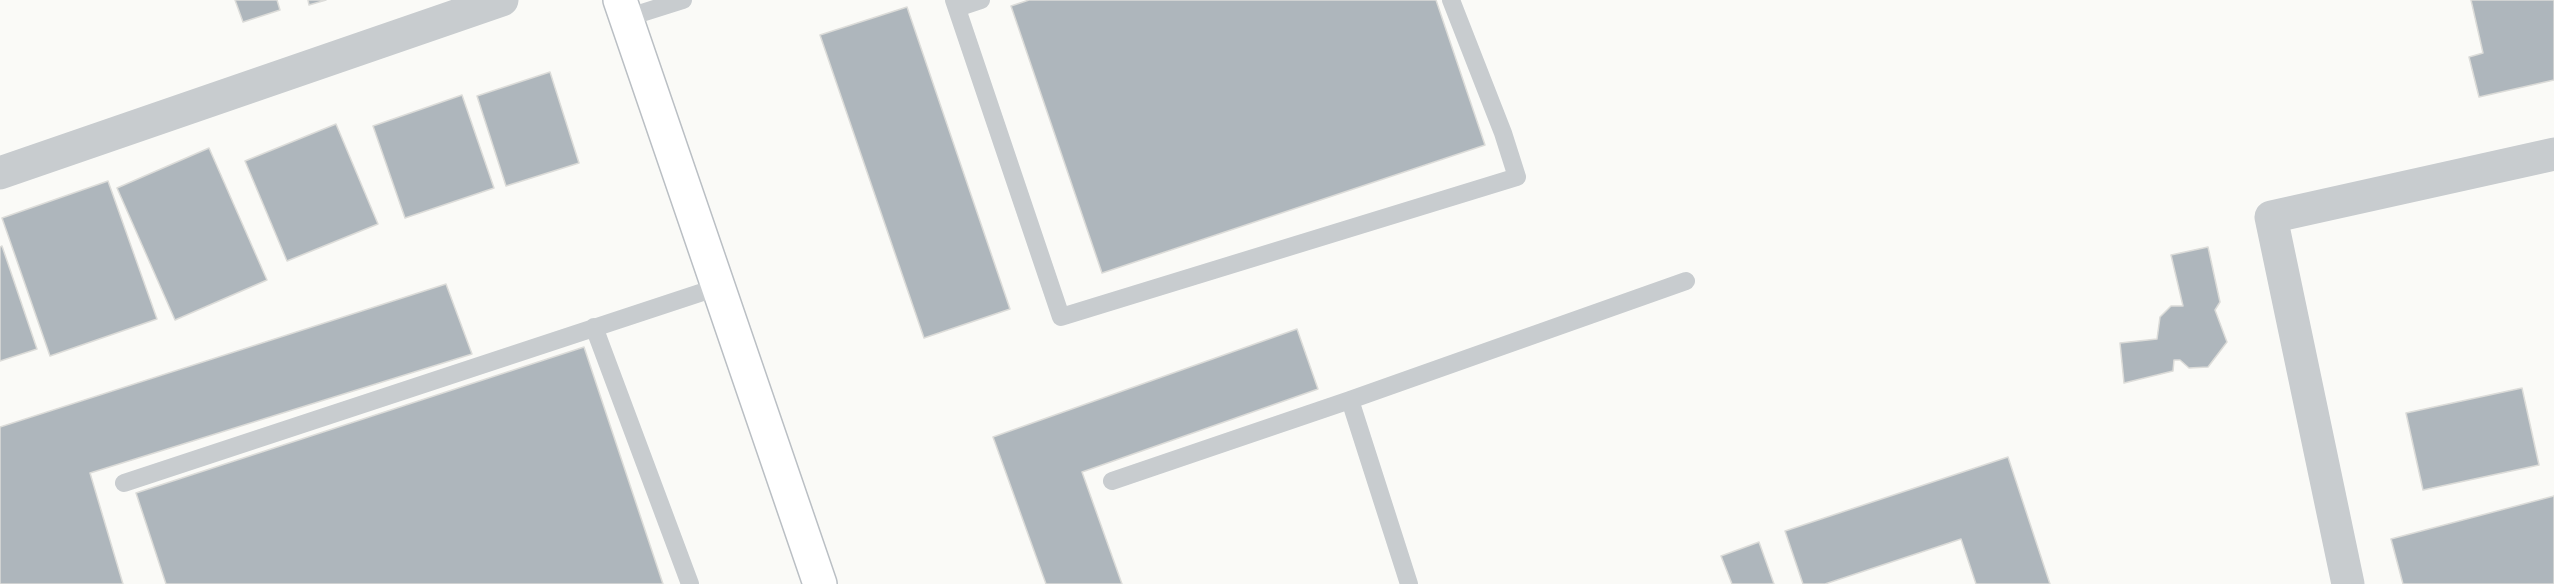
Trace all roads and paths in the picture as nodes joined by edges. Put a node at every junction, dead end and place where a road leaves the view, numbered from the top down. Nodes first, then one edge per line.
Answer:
1 (502, 0) edge
2 (683, 0) edge
3 (981, 0) edge
4 (1450, 0) edge
5 (956, 4) edge
6 (623, 9) edge
7 (2554, 154) edge
8 (0, 173) edge
9 (1686, 281) dead end
10 (718, 286) junction
11 (594, 327) junction
12 (1350, 400) junction
13 (1112, 481) dead end
14 (124, 483) dead end
15 (690, 584) edge
16 (820, 584) edge
17 (1408, 584) edge
18 (2348, 584) edge

1 - 8 street
2 - 6 lane
3 - 5 lane
4 - 5 lane
6 - 10 street
7 - 18 street
9 - 12 lane
10 - 11 lane
10 - 16 street
11 - 14 lane
11 - 15 lane
12 - 13 lane
12 - 17 lane

